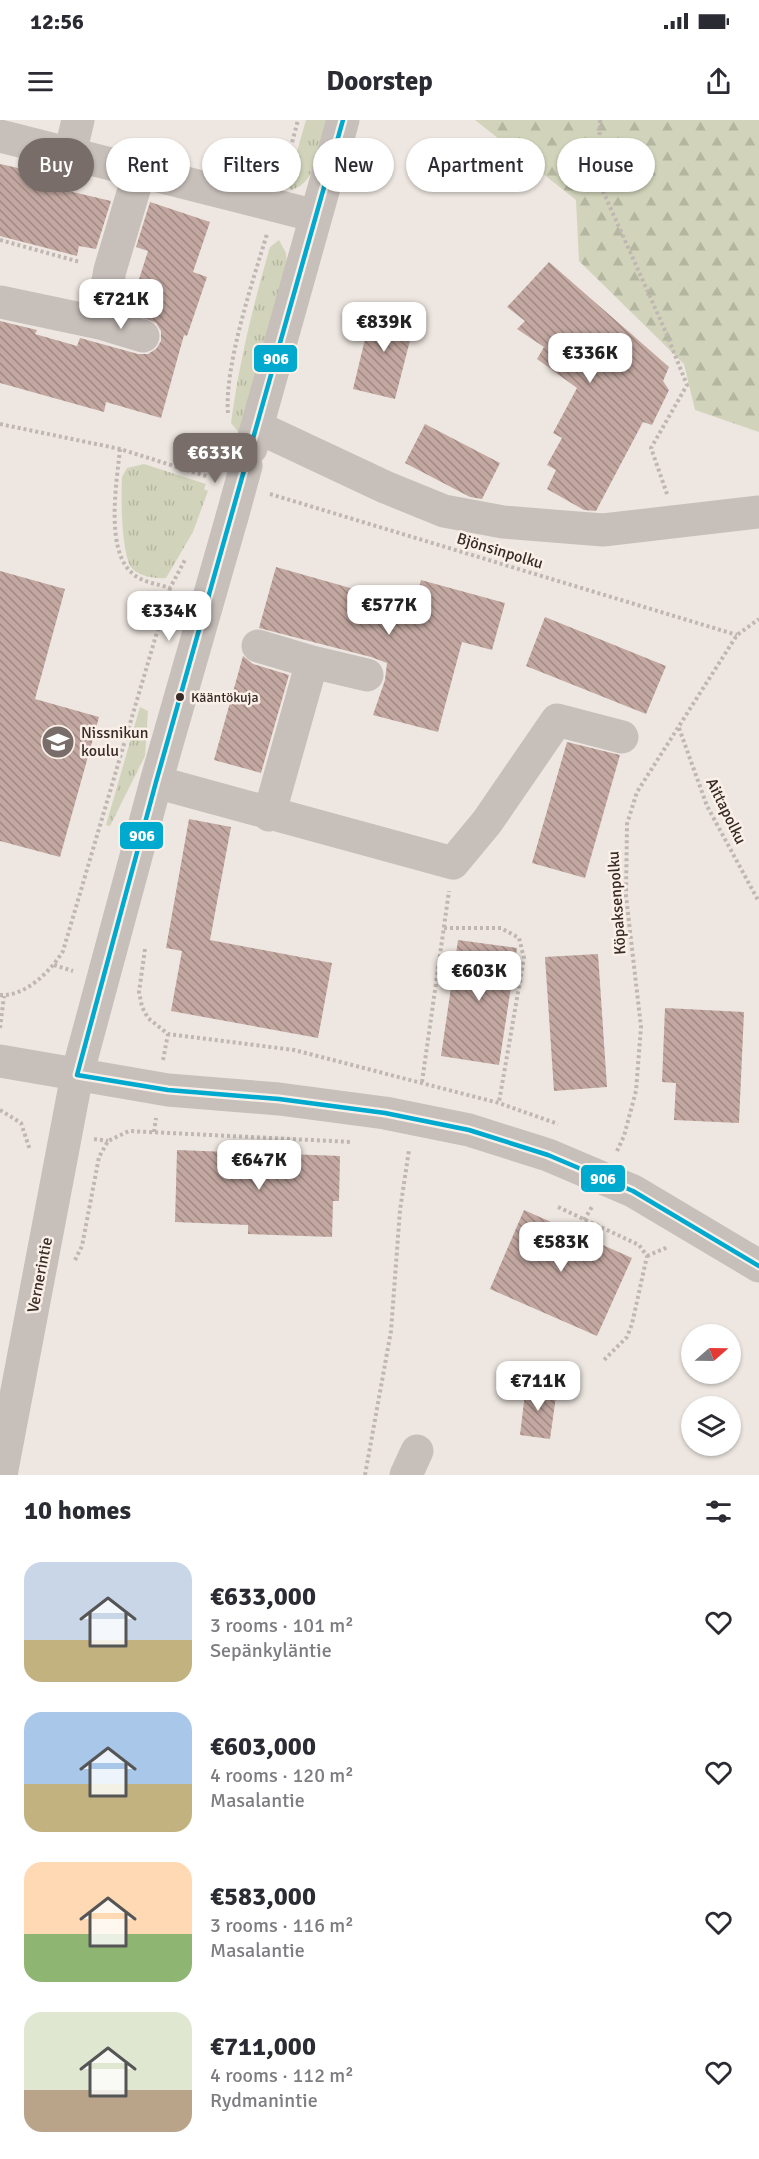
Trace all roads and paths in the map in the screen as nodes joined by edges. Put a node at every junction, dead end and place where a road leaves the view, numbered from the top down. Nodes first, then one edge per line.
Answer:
1 (78, 120) edge
2 (298, 120) edge
3 (343, 120) edge
4 (600, 120) edge
5 (0, 136) edge
6 (74, 138) edge
7 (18, 141) edge
8 (190, 185) edge
9 (134, 192) edge
10 (275, 207) junction
11 (316, 216) junction
12 (0, 240) edge
13 (110, 270) junction
14 (0, 302) edge
15 (100, 323) junction
16 (143, 336) dead end
17 (0, 424) edge
18 (243, 425) junction
19 (120, 449) junction
20 (209, 477) dead end
21 (266, 493) dead end
22 (759, 512) edge
23 (677, 522) junction
24 (187, 557) dead end
25 (170, 588) junction
26 (759, 620) edge
27 (737, 635) junction
28 (258, 646) dead end
29 (312, 662) junction
30 (367, 675) dead end
31 (679, 727) junction
32 (622, 737) dead end
33 (156, 782) junction
34 (269, 815) junction
35 (453, 863) junction
36 (759, 902) edge
37 (444, 928) junction
38 (139, 992) dead end
39 (2, 995) edge
40 (0, 1028) edge
41 (0, 1061) edge
42 (77, 1076) junction
43 (422, 1082) junction
44 (499, 1103) junction
45 (0, 1110) edge
46 (562, 1125) dead end
47 (25, 1132) dead end
48 (108, 1141) dead end
49 (357, 1143) dead end
50 (608, 1147) dead end
51 (399, 1148) dead end
52 (409, 1150) junction
53 (617, 1151) junction
54 (420, 1153) dead end
55 (626, 1156) dead end
56 (585, 1198) dead end
57 (600, 1204) dead end
58 (558, 1207) dead end
59 (592, 1207) dead end
60 (584, 1220) junction
61 (664, 1238) dead end
62 (672, 1243) dead end
63 (665, 1250) dead end
64 (647, 1256) junction
65 (759, 1266) edge
66 (602, 1362) dead end
67 (10, 1376) edge
68 (1, 1475) edge
69 (365, 1475) edge

1 - 6 street
2 - 10 path
3 - 11 street, Vernerintie
4 - 23 path
5 - 7 street
8 - 10 street
9 - 13 street
10 - 11 street
10 - 18 path
11 - 18 street, Vernerintie
12 - 13 path
13 - 15 street
14 - 15 street
15 - 16 street
17 - 19 path
18 - 23 street
18 - 33 street, Vernerintie, bridge
19 - 20 path
19 - 25 path
21 - 27 path, Bjönsinpolku
22 - 23 street
24 - 25 path
25 - 39 path
26 - 27 path, Köpaksenpolku
27 - 31 path, Köpaksenpolku
28 - 29 street
29 - 30 street
29 - 34 street
31 - 36 path, Aittapolku
31 - 53 path, Köpaksenpolku
32 - 35 street
33 - 34 street
33 - 42 street, Vernerintie
34 - 35 street
35 - 37 path
37 - 43 path
37 - 44 path
38 - 43 path
39 - 40 path
41 - 42 street
42 - 65 street
42 - 67 street, Vernerintie
43 - 44 path
44 - 46 path
45 - 47 path
48 - 49 path
50 - 53 path
51 - 52 path
52 - 54 path
52 - 69 path
53 - 55 path
56 - 57 path
58 - 60 path
59 - 60 path
60 - 64 path
61 - 62 path
63 - 64 path
64 - 66 path
67 - 68 street, Vernerintie

